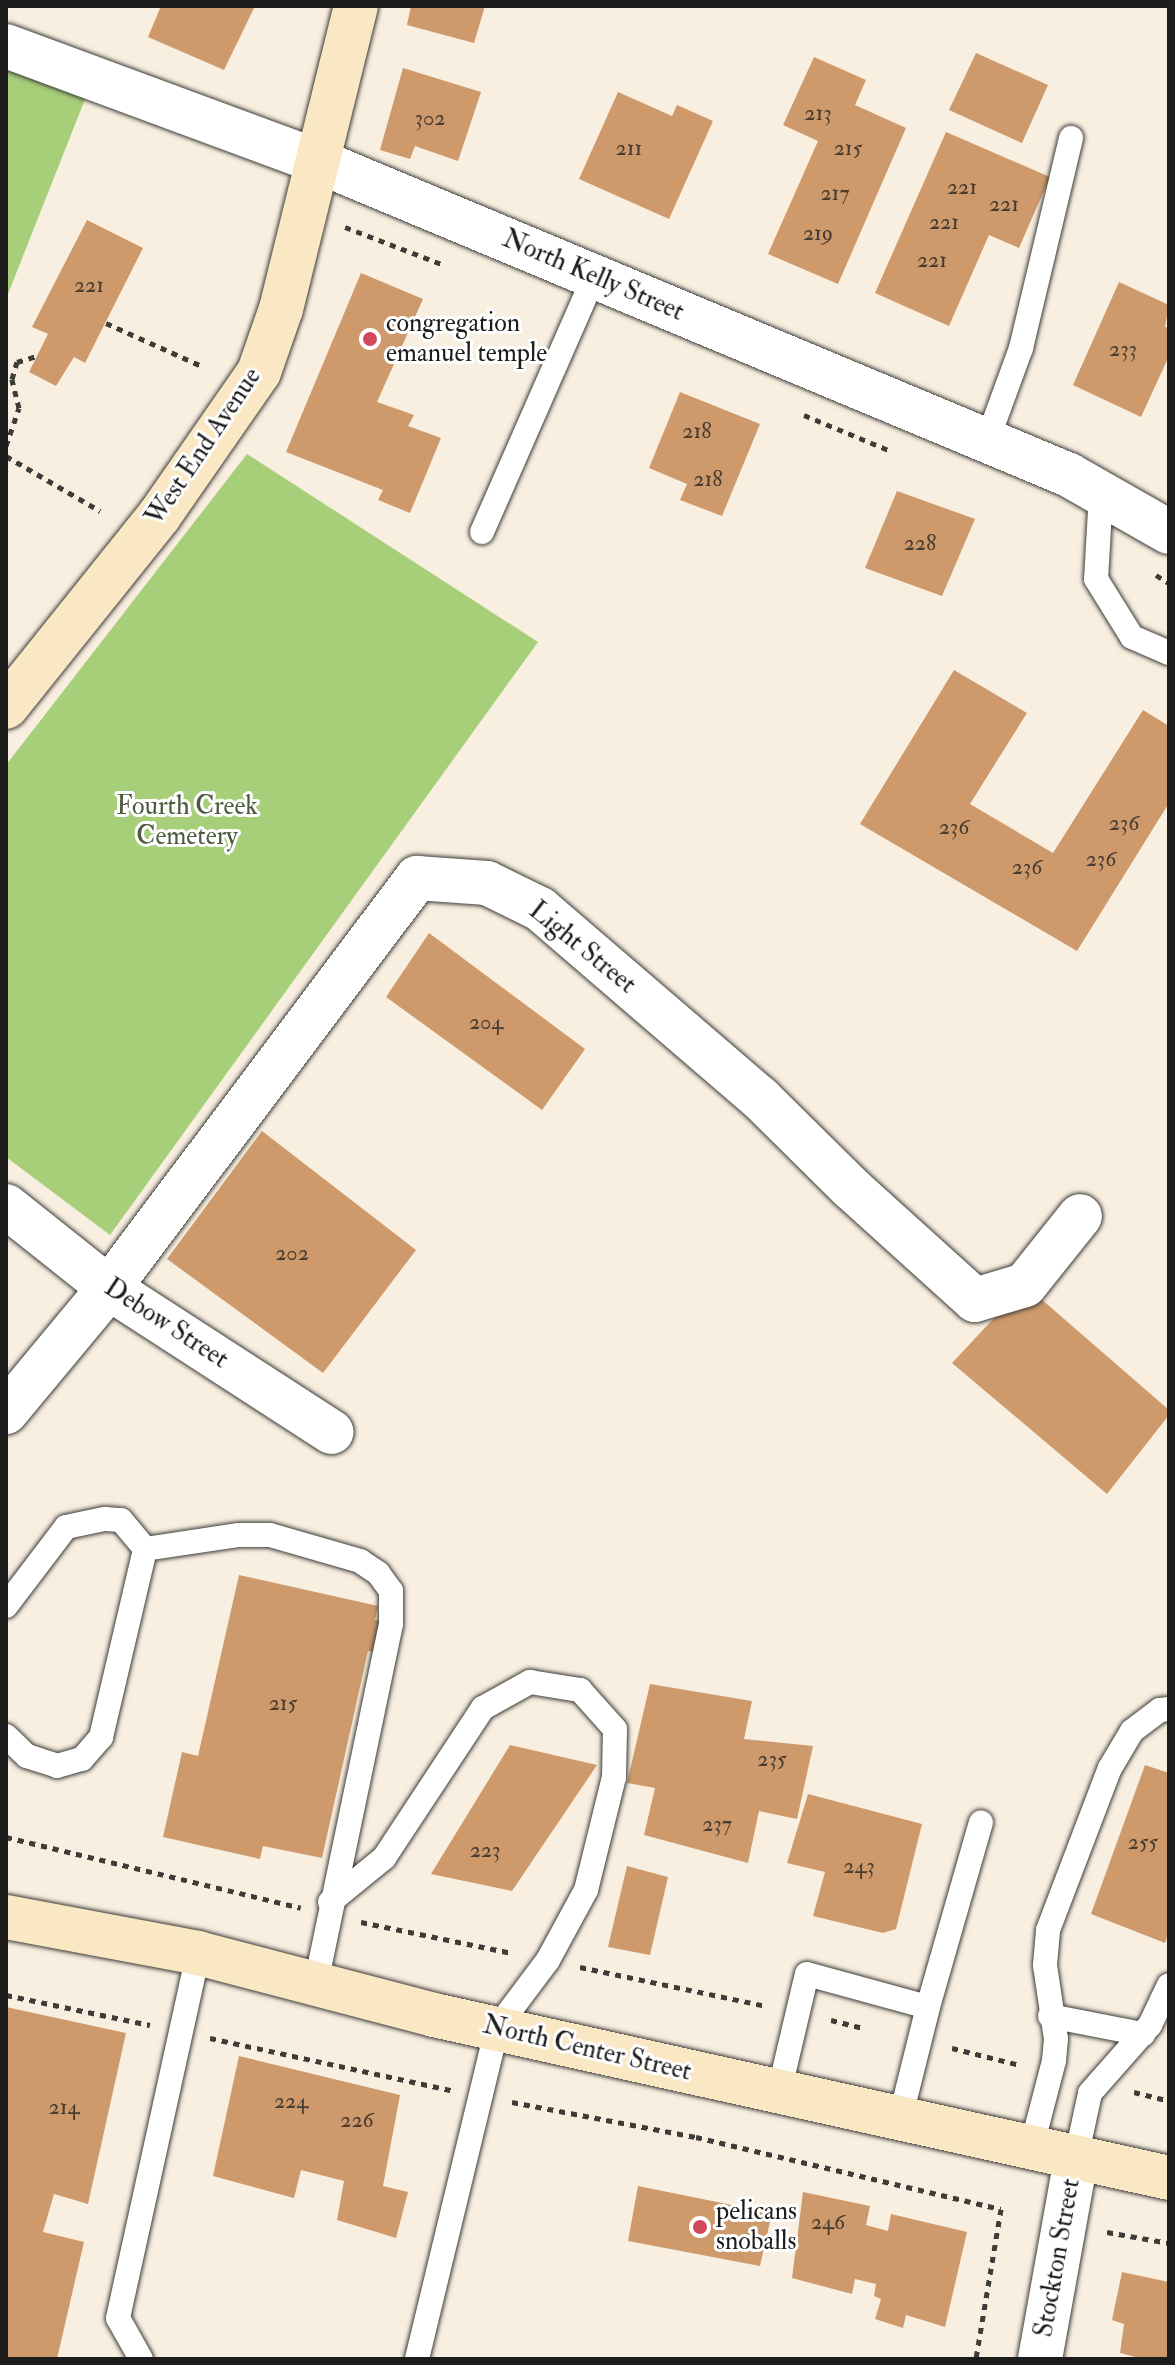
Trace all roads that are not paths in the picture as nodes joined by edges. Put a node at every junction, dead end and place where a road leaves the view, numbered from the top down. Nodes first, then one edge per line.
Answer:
1 (356, 6) edge
2 (6, 46) edge
3 (1071, 138) dead end
4 (320, 162) junction
5 (594, 277) junction
6 (987, 441) junction
7 (1101, 493) junction
8 (482, 532) dead end
9 (1169, 532) edge
10 (1169, 653) edge
11 (6, 707) edge
12 (6, 1206) edge
13 (1080, 1216) dead end
14 (109, 1288) junction
15 (6, 1412) edge
16 (332, 1432) dead end
17 (145, 1549) junction
18 (6, 1606) edge
19 (1169, 1709) edge
20 (6, 1736) edge
21 (981, 1822) dead end
22 (329, 1908) junction
23 (6, 1917) edge
24 (198, 1953) junction
25 (316, 1982) junction
26 (1169, 1985) edge
27 (928, 2007) junction
28 (1050, 2016) junction
29 (497, 2028) junction
30 (1143, 2034) junction
31 (779, 2092) junction
32 (900, 2119) junction
33 (1031, 2149) junction
34 (1076, 2158) junction
35 (1169, 2178) edge
36 (141, 2359) edge
37 (417, 2359) edge
38 (1040, 2359) edge

1 - 4 main road, West End Avenue
2 - 4 street, North Kelly Street
3 - 6 lane
4 - 5 street, North Kelly Street
4 - 11 main road, West End Avenue
5 - 6 street, North Kelly Street
5 - 8 lane
6 - 7 street, North Kelly Street
7 - 9 street, North Kelly Street
7 - 10 lane
12 - 14 street, Debow Street
13 - 14 street, Light Street
14 - 15 street, Light Street
14 - 16 street, Debow Street
17 - 18 lane
17 - 20 lane
17 - 22 lane
19 - 28 lane
21 - 27 lane
22 - 25 lane
22 - 29 lane
23 - 24 main road, North Center Street
24 - 25 main road, North Center Street
24 - 36 lane
25 - 29 main road, North Center Street
26 - 30 lane
27 - 31 lane
27 - 32 lane
28 - 30 lane
28 - 33 lane
29 - 31 main road, North Center Street
29 - 37 lane
30 - 34 lane
31 - 32 main road, North Center Street
32 - 33 main road, North Center Street
33 - 34 main road, North Center Street
34 - 35 main road, North Center Street
34 - 38 street, Stockton Street

